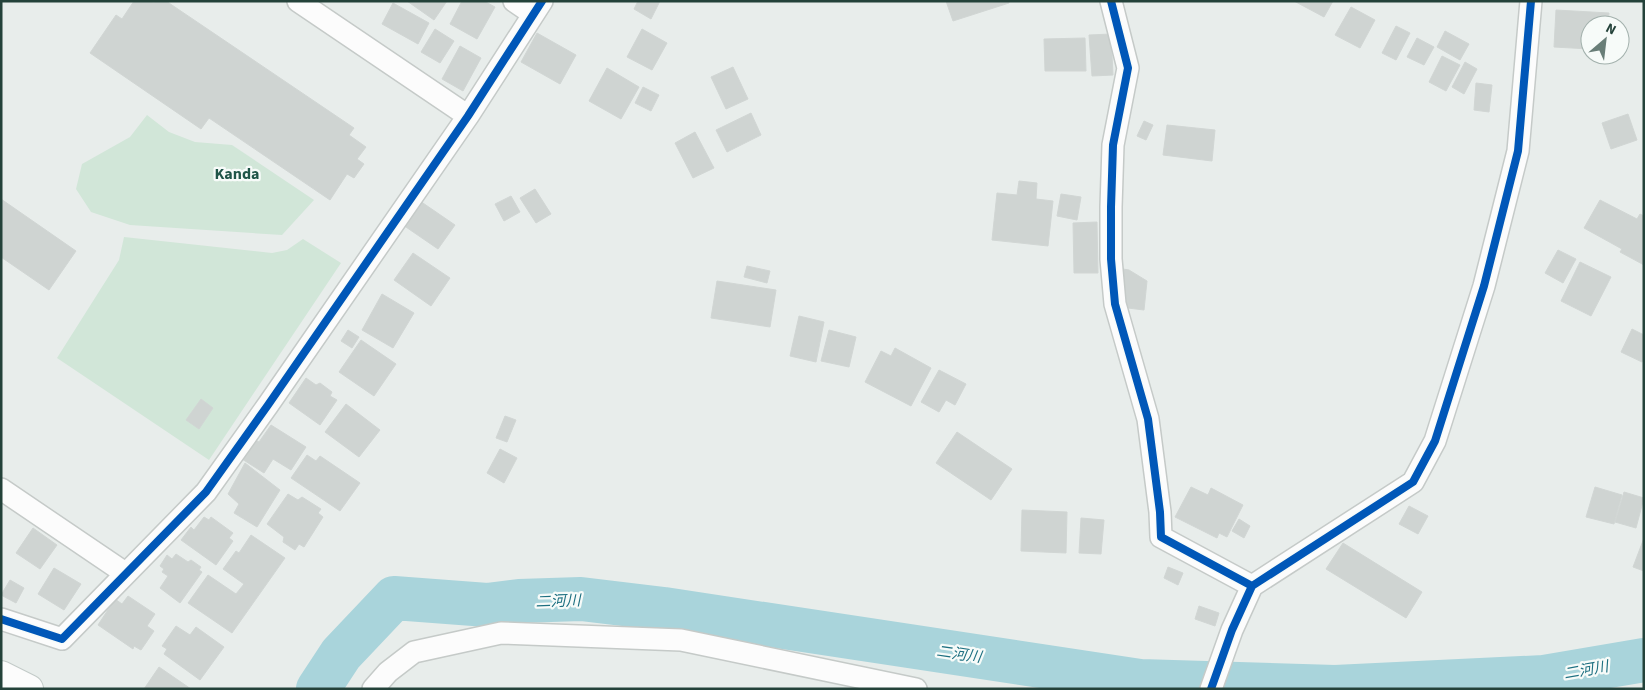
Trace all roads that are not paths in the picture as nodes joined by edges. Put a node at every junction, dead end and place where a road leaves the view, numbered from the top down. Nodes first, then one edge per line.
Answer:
1 (298, 1) edge
2 (514, 1) edge
3 (1111, 1) edge
4 (1531, 1) edge
5 (538, 8) edge
6 (468, 116) junction
7 (1, 489) edge
8 (126, 573) junction
9 (1252, 586) junction
10 (1, 619) edge
11 (1, 675) edge
12 (29, 689) edge
13 (372, 689) edge
14 (916, 689) edge
15 (1211, 689) edge

1 - 6 street
2 - 5 street
3 - 9 street
4 - 9 street
5 - 6 street
6 - 8 street
7 - 8 street
8 - 10 street
9 - 15 street
11 - 12 street
13 - 14 street

